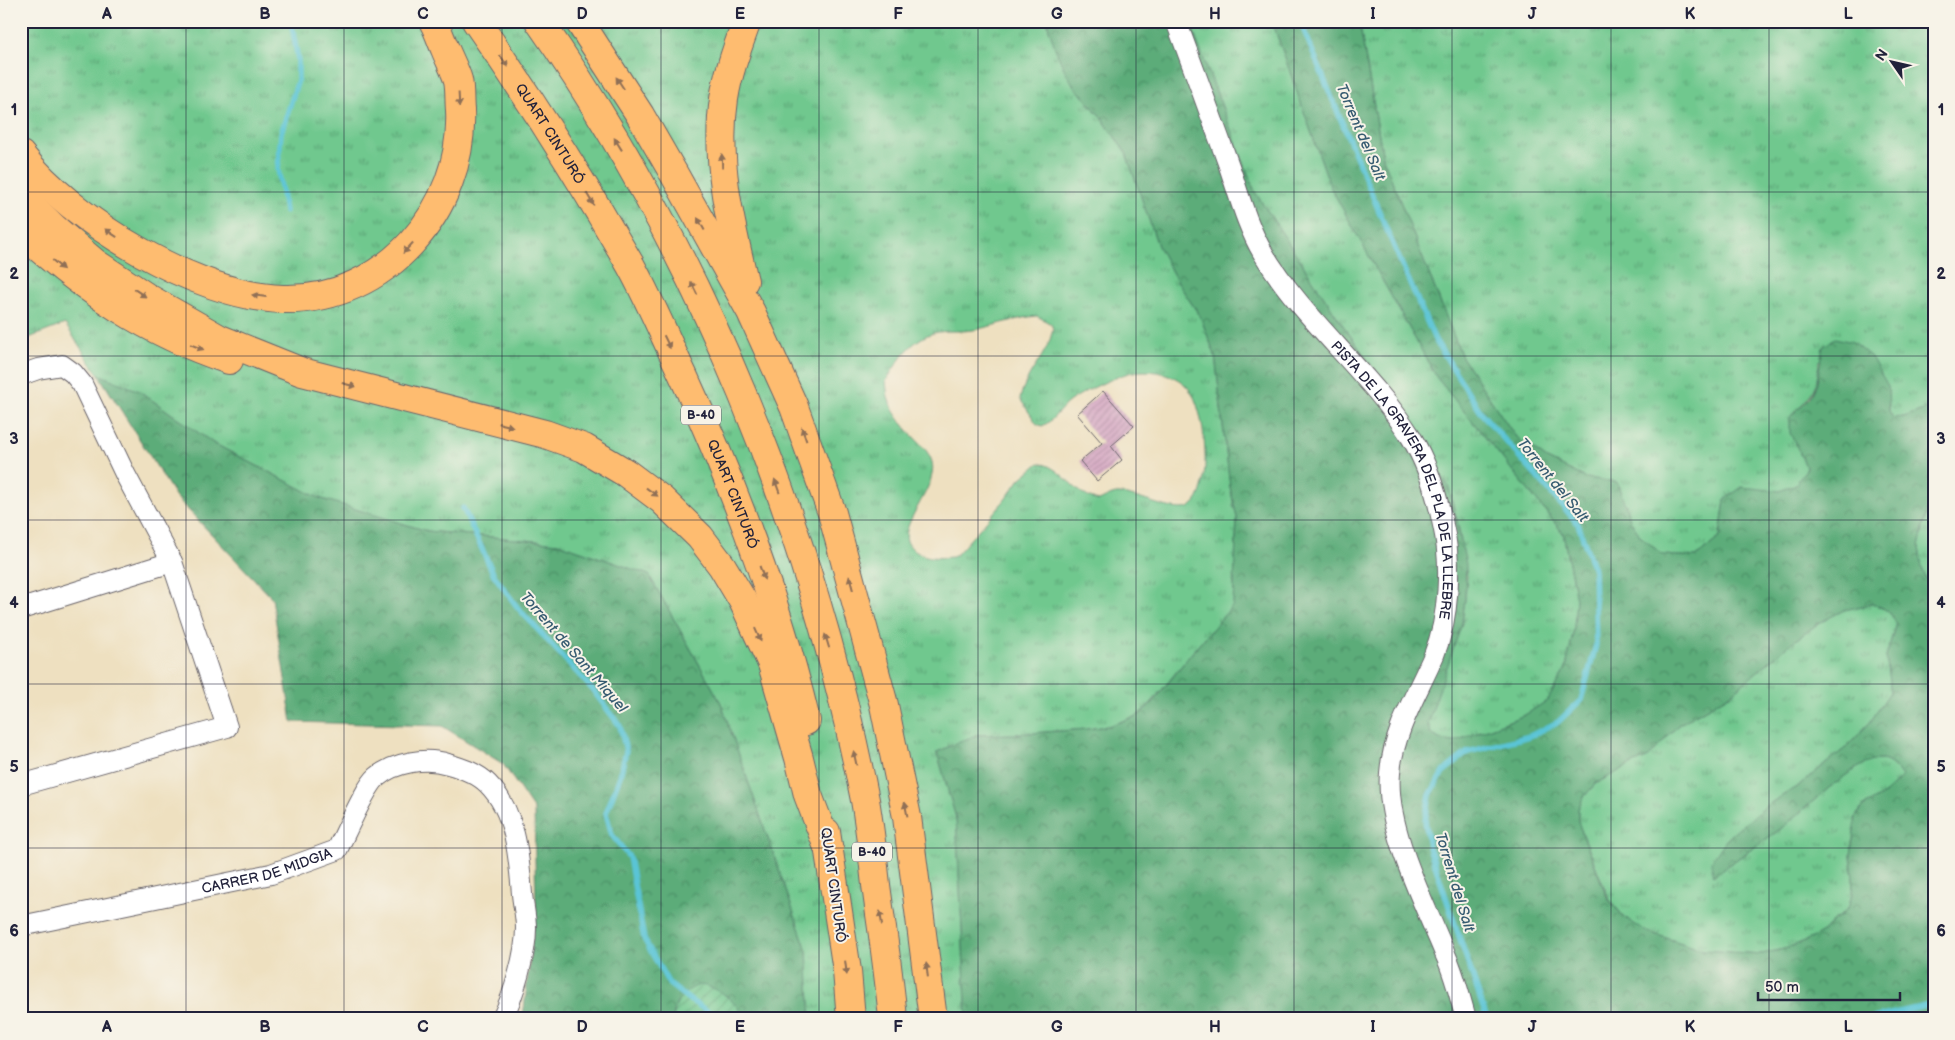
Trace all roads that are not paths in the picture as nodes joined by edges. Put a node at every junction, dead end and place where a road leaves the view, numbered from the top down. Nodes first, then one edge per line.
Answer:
1 (432, 21) edge
2 (476, 21) edge
3 (539, 21) edge
4 (579, 21) edge
5 (747, 21) edge
6 (1176, 21) edge
7 (21, 155) edge
8 (21, 196) edge
9 (21, 232) edge
10 (751, 312) junction
11 (302, 372) junction
12 (21, 375) edge
13 (172, 562) junction
14 (21, 610) edge
15 (21, 785) edge
16 (829, 850) junction
17 (21, 926) edge
18 (502, 1019) edge
19 (851, 1019) edge
20 (893, 1019) edge
21 (933, 1019) edge
22 (1466, 1019) edge

1 -> 7 highway
2 -> 16 highway, QUART CINTURÓ / B-40
20 -> 3 highway, B-40
10 -> 4 highway
10 -> 5 highway
6 - 22 street, PISTA DE LA GRAVERA DEL PLA DE LA LLEBRE
8 -> 11 highway
9 -> 11 highway
21 -> 10 highway
11 -> 16 highway
12 - 13 street
13 - 14 street
13 - 15 street
16 -> 19 highway, QUART CINTURÓ / B-40
17 - 18 street, CARRER DE MIDGIA

